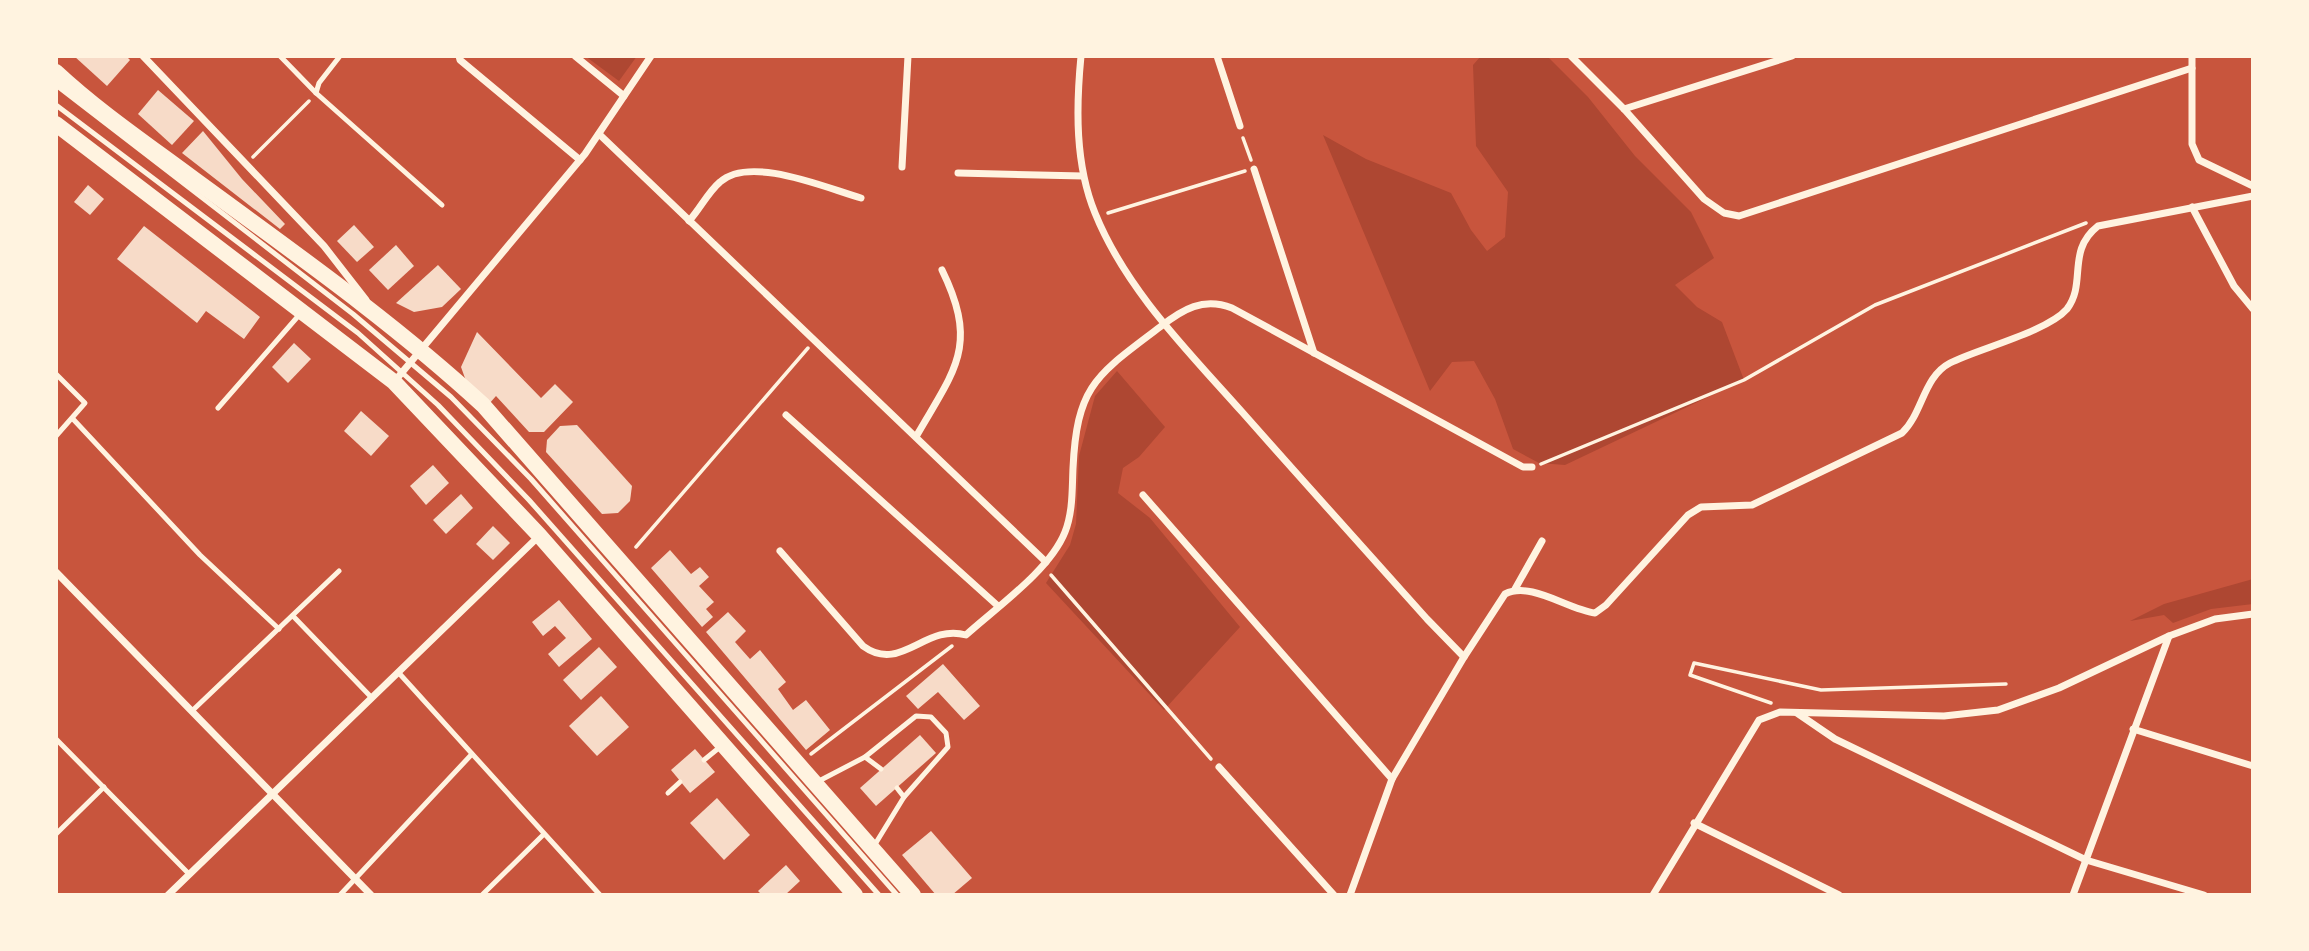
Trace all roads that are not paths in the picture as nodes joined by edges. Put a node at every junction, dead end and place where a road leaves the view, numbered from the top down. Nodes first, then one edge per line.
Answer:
1 (143, 56) edge
2 (280, 56) edge
3 (340, 56) edge
4 (575, 56) edge
5 (651, 56) edge
6 (908, 56) edge
7 (1081, 56) edge
8 (1217, 56) edge
9 (1572, 56) edge
10 (1792, 56) edge
11 (2192, 56) edge
12 (459, 58) edge
13 (2192, 68) junction
14 (56, 72) edge
15 (56, 85) edge
16 (316, 93) junction
17 (624, 96) junction
18 (56, 105) edge
19 (1624, 109) junction
20 (56, 124) edge
21 (1240, 126) road end
22 (599, 134) junction
23 (580, 160) junction
24 (902, 167) dead end
25 (1254, 169) road end
26 (958, 173) dead end
27 (1083, 176) junction
28 (2253, 186) edge
29 (2253, 196) edge
30 (861, 198) dead end
31 (442, 205) dead end
32 (2192, 207) junction
33 (689, 221) junction
34 (943, 270) dead end
35 (2253, 309) edge
36 (303, 312) junction
37 (377, 314) junction
38 (1164, 324) junction
39 (1314, 353) junction
40 (416, 355) junction
41 (56, 374) edge
42 (398, 377) junction
43 (218, 408) dead end
44 (786, 415) dead end
45 (73, 419) junction
46 (917, 435) junction
47 (56, 436) edge
48 (1532, 467) road end
49 (1143, 495) dead end
50 (539, 535) junction
51 (1542, 541) dead end
52 (780, 551) dead end
53 (1044, 564) junction
54 (339, 570) dead end
55 (57, 576) edge
56 (1516, 589) junction
57 (998, 606) junction
58 (2253, 614) edge
59 (293, 616) junction
60 (279, 629) junction
61 (2169, 636) junction
62 (1464, 657) junction
63 (398, 672) junction
64 (372, 698) junction
65 (193, 710) junction
66 (1796, 712) junction
67 (2133, 729) junction
68 (56, 738) edge
69 (722, 745) junction
70 (472, 754) junction
71 (865, 757) junction
72 (704, 760) dead end
73 (2253, 766) edge
74 (1219, 767) road end
75 (881, 769) dead end
76 (1392, 779) junction
77 (680, 782) dead end
78 (815, 783) junction
79 (104, 788) junction
80 (897, 788) dead end
81 (668, 793) dead end
82 (272, 794) junction
83 (904, 797) junction
84 (1694, 823) junction
85 (56, 834) edge
86 (544, 834) junction
87 (873, 849) junction
88 (2086, 860) junction
89 (188, 873) junction
90 (355, 880) junction
91 (168, 895) edge
92 (340, 895) edge
93 (371, 895) edge
94 (482, 895) edge
95 (600, 895) edge
96 (855, 895) edge
97 (879, 895) edge
98 (897, 895) edge
99 (913, 895) edge
100 (1334, 895) edge
101 (1350, 895) edge
102 (1653, 895) edge
103 (1839, 895) edge
104 (2073, 895) edge
105 (2204, 895) edge

1 - 37 street
2 - 16 lane
3 - 16 lane
4 - 17 street
5 - 17 street
6 - 24 street
7 - 27 street
8 - 21 street
9 - 19 street
10 - 19 street
11 - 13 street
12 - 23 street
13 - 19 street
13 - 28 street
14 - 37 main road
15 - 40 lane
16 - 31 lane
17 - 22 street
18 - 42 lane
20 - 36 main road
22 - 23 street
22 - 33 street
23 - 40 street
25 - 39 street
26 - 27 street
27 - 38 street
29 - 32 street
30 - 33 street
32 - 35 street
32 - 56 street
33 - 46 street
34 - 46 street
36 - 42 main road
36 - 43 lane
37 - 40 main road
38 - 39 street
38 - 53 street
38 - 62 street
39 - 48 street
40 - 42 street
40 - 78 main road
40 - 98 lane
41 - 45 lane
42 - 50 main road
42 - 97 lane
44 - 57 street
45 - 47 lane
45 - 60 lane
46 - 53 street
49 - 76 street
50 - 63 street
50 - 69 main road
51 - 56 street
52 - 57 street
53 - 57 street
54 - 59 lane
55 - 65 street
56 - 62 street
58 - 61 street
59 - 60 lane
59 - 64 lane
60 - 65 lane
61 - 66 street
61 - 67 street
62 - 76 street
63 - 64 street
63 - 70 lane
64 - 82 street
65 - 82 street
66 - 84 street
66 - 88 street
67 - 73 street
67 - 88 street
68 - 79 lane
69 - 72 lane
69 - 96 main road
70 - 86 lane
70 - 90 lane
71 - 75 lane
71 - 78 lane
71 - 83 lane
74 - 100 street
76 - 101 street
77 - 81 lane
78 - 87 main road
79 - 85 lane
79 - 89 lane
80 - 83 lane
82 - 89 street
82 - 90 street
83 - 87 lane
84 - 102 street
84 - 103 street
86 - 94 lane
86 - 95 lane
87 - 99 main road
88 - 104 street
88 - 105 street
89 - 91 street
90 - 92 lane
90 - 93 street

